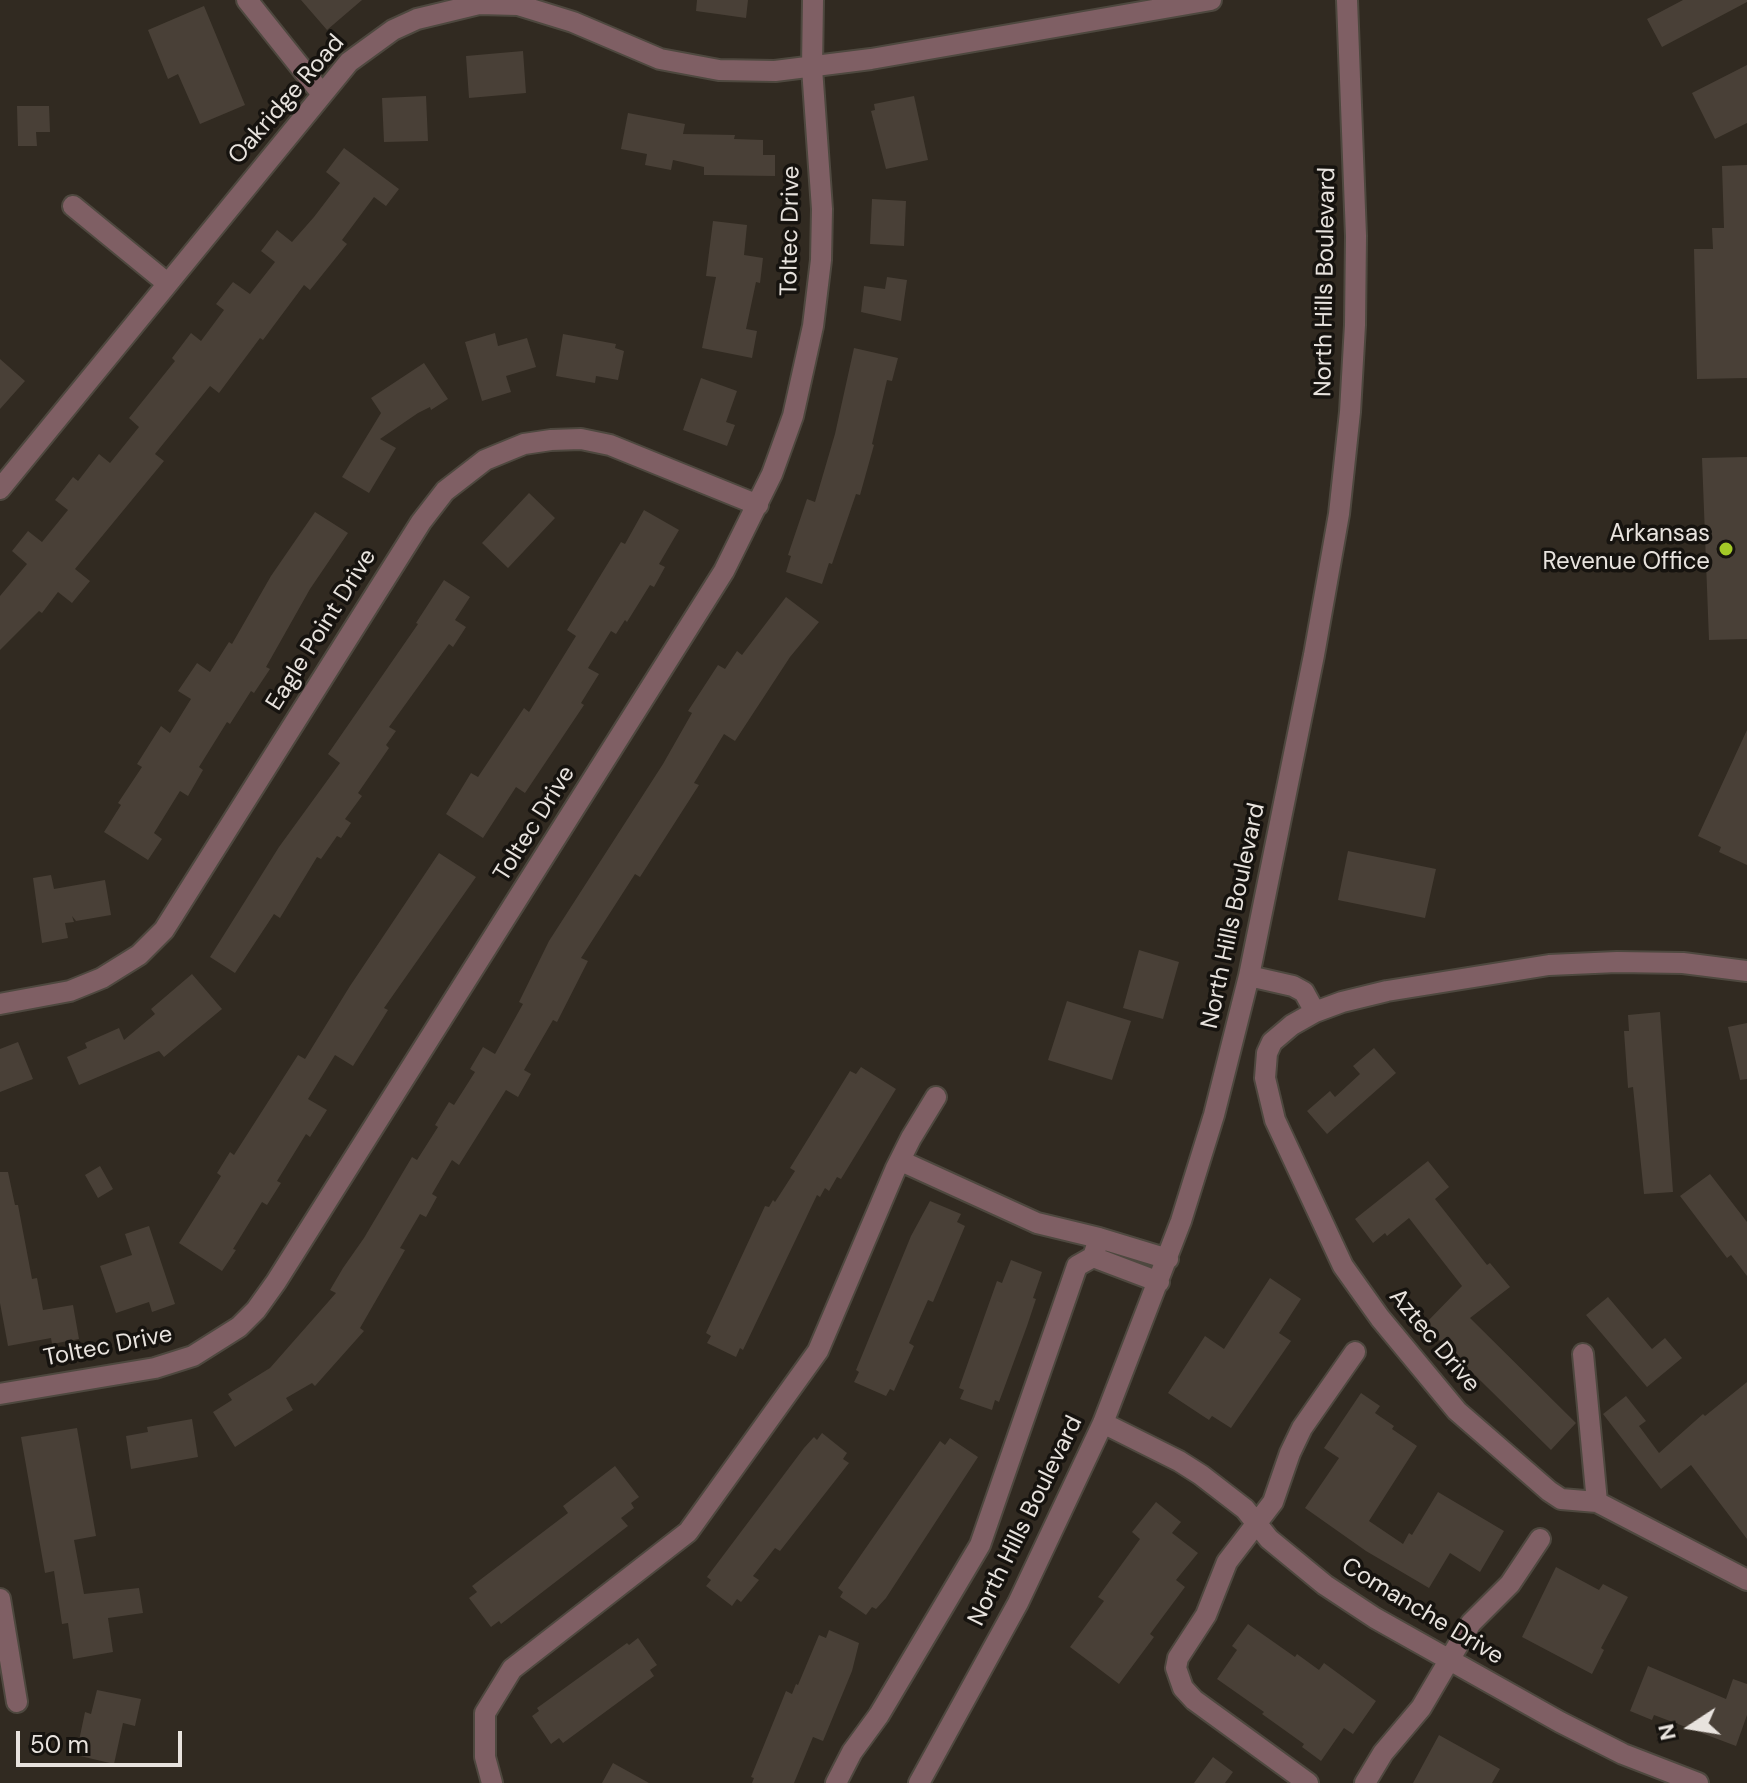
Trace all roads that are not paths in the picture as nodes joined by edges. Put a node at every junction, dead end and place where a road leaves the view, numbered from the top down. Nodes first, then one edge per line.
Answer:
1 (247, 0) edge
2 (813, 0) edge
3 (1211, 0) edge
4 (1347, 0) edge
5 (504, 2) edge
6 (812, 68) junction
7 (322, 94) junction
8 (73, 206) dead end
9 (167, 283) junction
10 (0, 489) edge
11 (758, 505) junction
12 (1747, 971) edge
13 (1249, 976) junction
14 (0, 1004) edge
15 (1315, 1012) junction
16 (936, 1097) dead end
17 (901, 1161) junction
18 (1096, 1248) junction
19 (1168, 1259) junction
20 (1159, 1282) junction
21 (1355, 1352) dead end
22 (1583, 1354) dead end
23 (0, 1394) edge
24 (1103, 1423) junction
25 (1597, 1502) junction
26 (1256, 1523) junction
27 (1540, 1539) dead end
28 (1747, 1580) edge
29 (0, 1599) edge
30 (1449, 1660) junction
31 (17, 1702) dead end
32 (492, 1783) edge
33 (836, 1783) edge
34 (919, 1783) edge
35 (1308, 1783) edge
36 (1365, 1783) edge
37 (1698, 1783) edge

1 - 7 street
2 - 6 street, Toltec Drive
3 - 6 street, Oakridge Road
4 - 13 street, North Hills Boulevard
5 - 6 street, Oakridge Road
5 - 7 street, Oakridge Road
6 - 11 street, Toltec Drive
7 - 9 street, Oakridge Road
8 - 9 street
9 - 10 street, Oakridge Road
11 - 14 street, Eagle Point Drive
11 - 23 street, Toltec Drive
12 - 15 street, Aztec Drive
13 - 15 street
13 - 19 street, North Hills Boulevard
15 - 25 street, Aztec Drive
16 - 17 street
17 - 18 street
17 - 32 street
18 - 19 street
18 - 20 street
18 - 33 street
19 - 20 street, North Hills Boulevard
20 - 24 street, North Hills Boulevard
21 - 26 street
22 - 25 street
24 - 26 street, Comanche Drive
24 - 34 street, North Hills Boulevard
25 - 28 street, Aztec Drive
26 - 30 street, Comanche Drive
26 - 35 street
27 - 30 street
29 - 31 street
30 - 36 street
30 - 37 street, Comanche Drive

